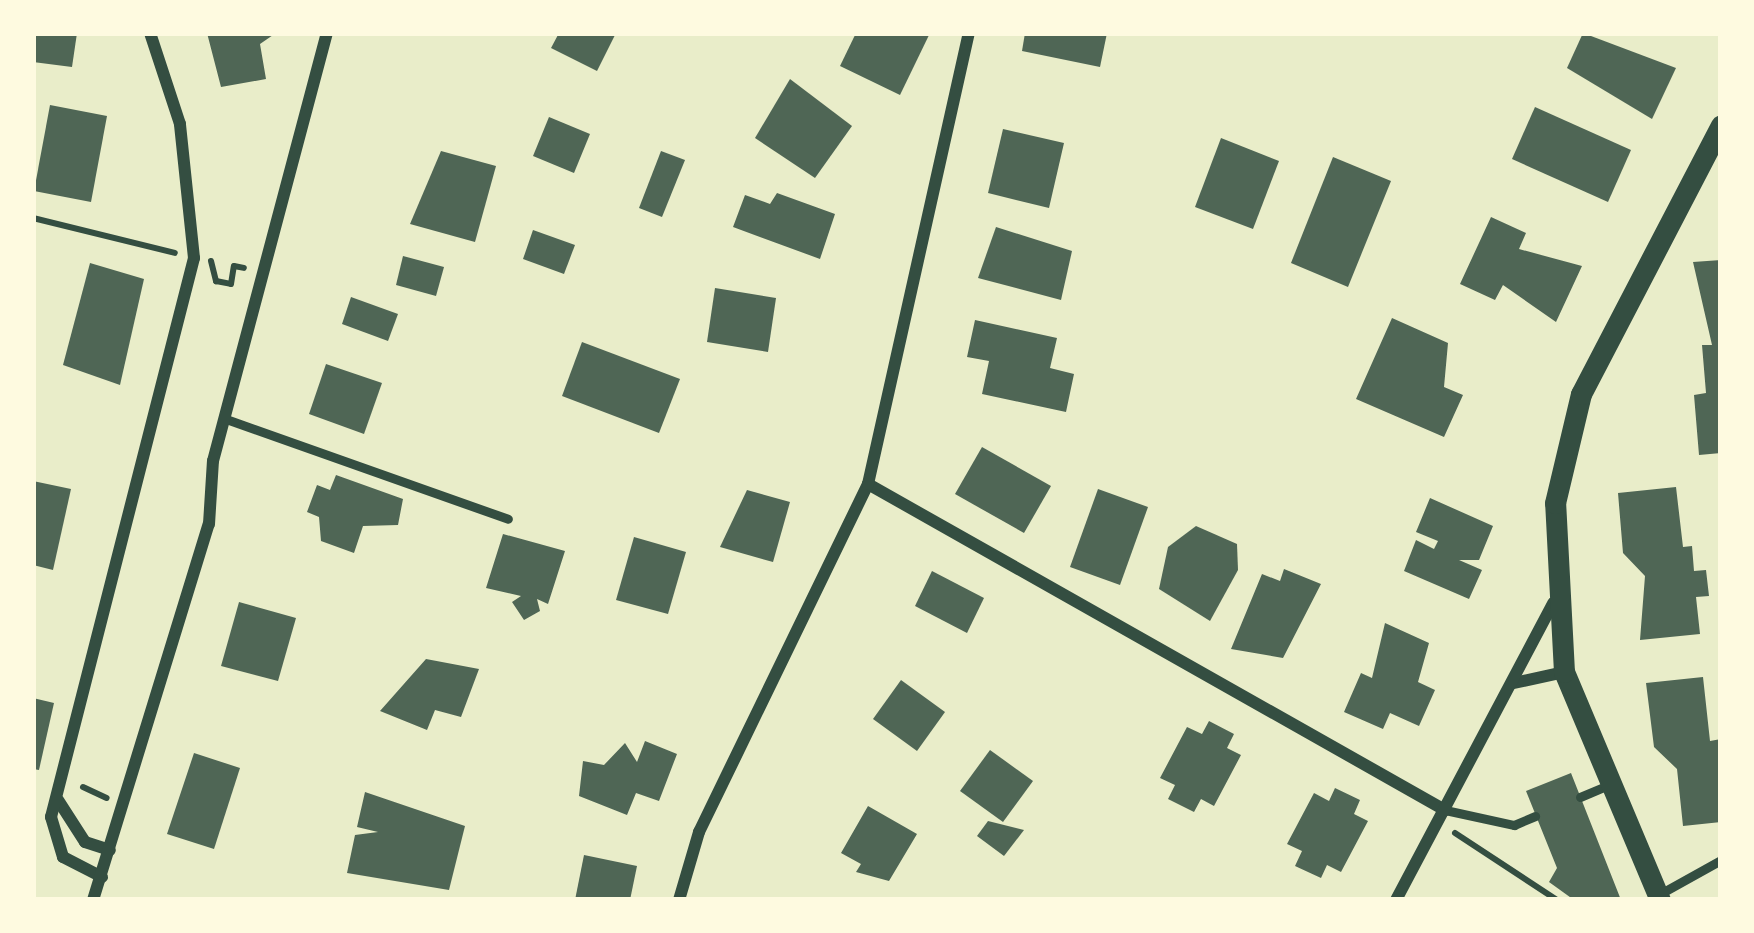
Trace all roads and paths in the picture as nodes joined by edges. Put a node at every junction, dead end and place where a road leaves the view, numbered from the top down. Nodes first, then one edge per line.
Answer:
1 (150, 33) edge
2 (327, 33) edge
3 (969, 33) edge
4 (1721, 125) edge
5 (33, 218) edge
6 (194, 258) junction
7 (219, 262) dead end
8 (234, 266) dead end
9 (226, 419) junction
10 (868, 484) junction
11 (508, 519) dead end
12 (1553, 603) junction
13 (1564, 672) junction
14 (1513, 683) junction
15 (72, 750) junction
16 (1608, 785) junction
17 (1580, 797) dead end
18 (57, 798) junction
19 (124, 803) junction
20 (1444, 810) junction
21 (1535, 816) dead end
22 (110, 850) junction
23 (1721, 860) edge
24 (102, 878) junction
25 (1659, 897) edge
26 (93, 900) edge
27 (679, 900) edge
28 (1396, 900) edge
29 (1557, 900) edge

1 - 6 street
2 - 9 street
3 - 10 street
4 - 12 street
5 - 6 path
6 - 15 street
7 - 8 path
9 - 11 lane
9 - 19 street
10 - 20 street
10 - 27 street
12 - 13 street
12 - 14 street
13 - 14 street
13 - 16 street
14 - 20 street
15 - 18 street
15 - 19 path
16 - 17 lane
16 - 25 street
18 - 22 street
18 - 24 street
19 - 22 street
20 - 21 lane
20 - 28 street
20 - 29 path
22 - 24 street
23 - 25 lane
24 - 26 street

